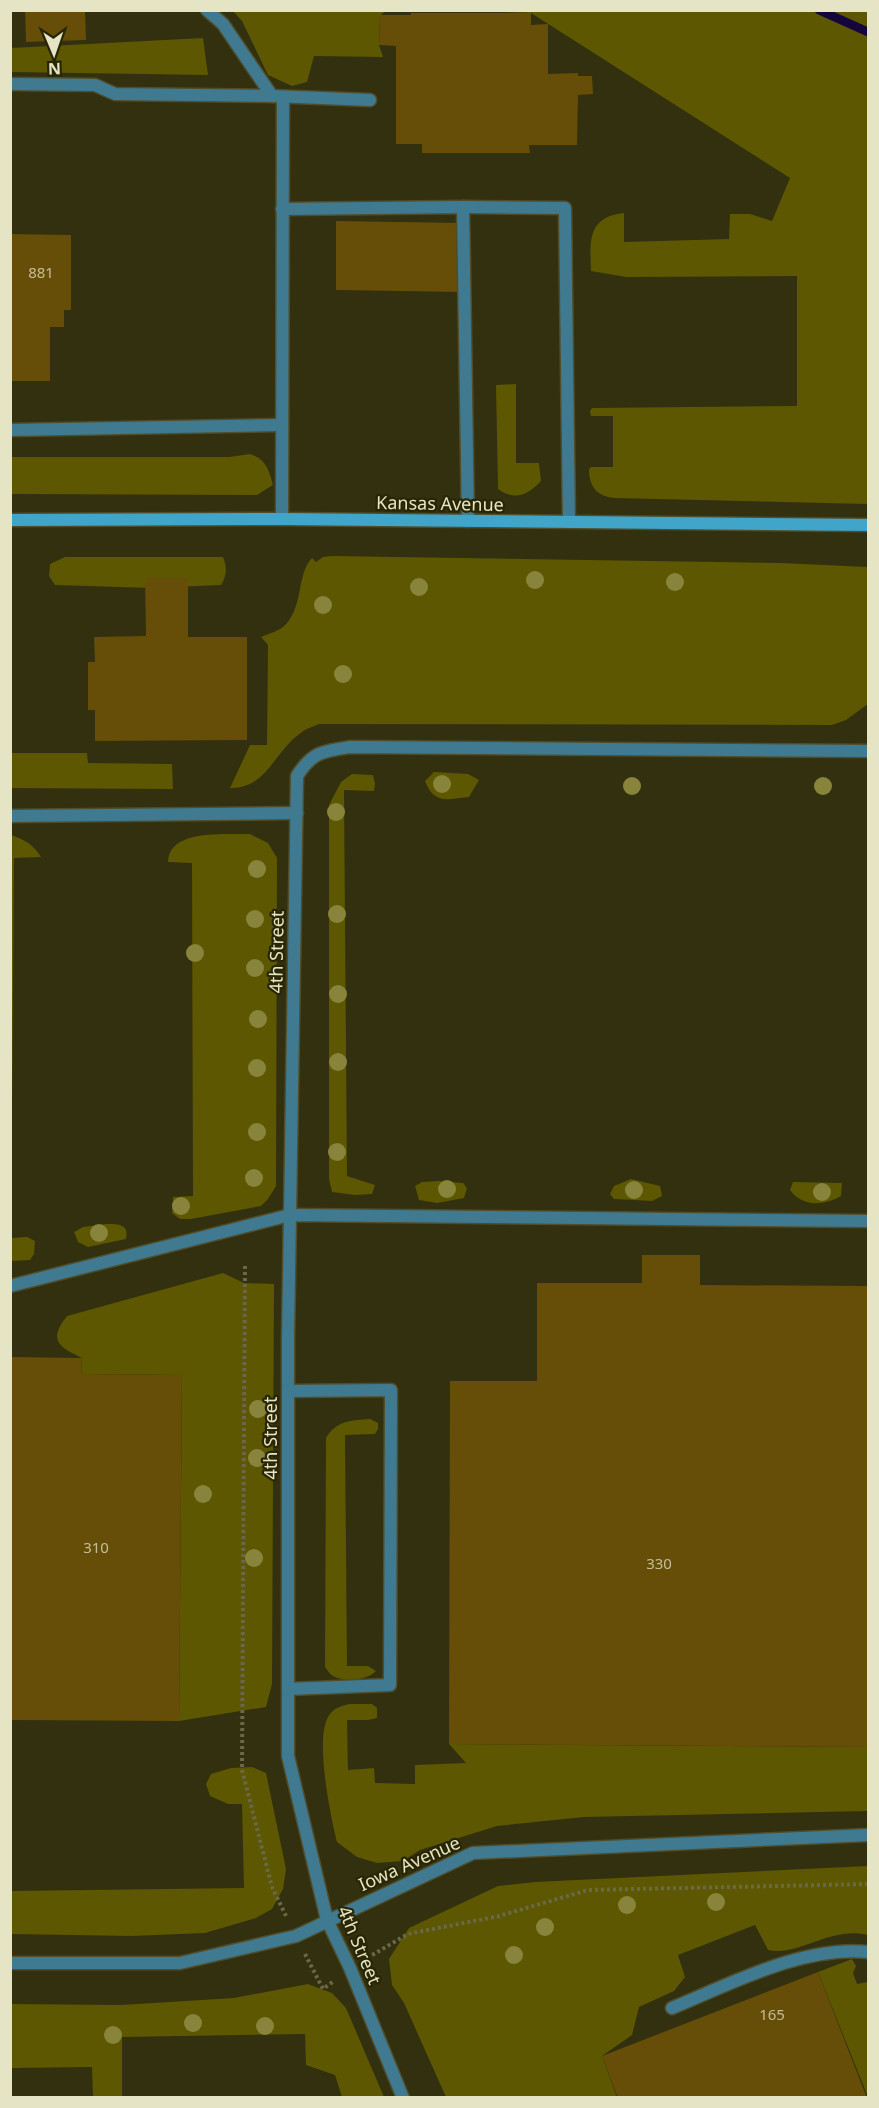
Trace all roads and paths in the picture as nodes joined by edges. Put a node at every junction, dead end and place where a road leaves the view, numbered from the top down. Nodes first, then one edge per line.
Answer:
1 (207, 10) edge
2 (10, 84) edge
3 (277, 96) junction
4 (370, 100) dead end
5 (463, 207) junction
6 (282, 208) junction
7 (282, 425) junction
8 (10, 430) edge
9 (282, 519) junction
10 (10, 520) edge
11 (468, 521) junction
12 (569, 522) junction
13 (868, 525) edge
14 (868, 751) edge
15 (297, 813) junction
16 (10, 816) edge
17 (290, 1215) junction
18 (868, 1221) edge
19 (245, 1266) dead end
20 (10, 1286) edge
21 (288, 1391) junction
22 (288, 1689) junction
23 (868, 1834) edge
24 (868, 1884) edge
25 (327, 1920) junction
26 (296, 1936) junction
27 (868, 1952) edge
28 (10, 1962) edge
29 (350, 1968) junction
30 (672, 2008) dead end
31 (403, 2097) edge

1 - 3 street
2 - 3 street
3 - 4 street
3 - 6 street
5 - 6 street
5 - 11 street
5 - 12 street
6 - 7 street
7 - 8 street
7 - 9 street
9 - 10 street, Kansas Avenue
9 - 11 street, Kansas Avenue
11 - 12 street, Kansas Avenue
12 - 13 street, Kansas Avenue
14 - 15 street, 4th Street
15 - 16 street
15 - 17 street, 4th Street
17 - 18 street
17 - 20 street
17 - 21 street, 4th Street
19 - 26 path
21 - 22 street, 4th Street
21 - 22 street
22 - 25 street, 4th Street
23 - 25 street, Iowa Avenue
24 - 29 path
25 - 26 street, Iowa Avenue
25 - 29 street, 4th Street
26 - 28 street, Iowa Avenue
26 - 29 path
27 - 30 street
29 - 31 street, 4th Street

